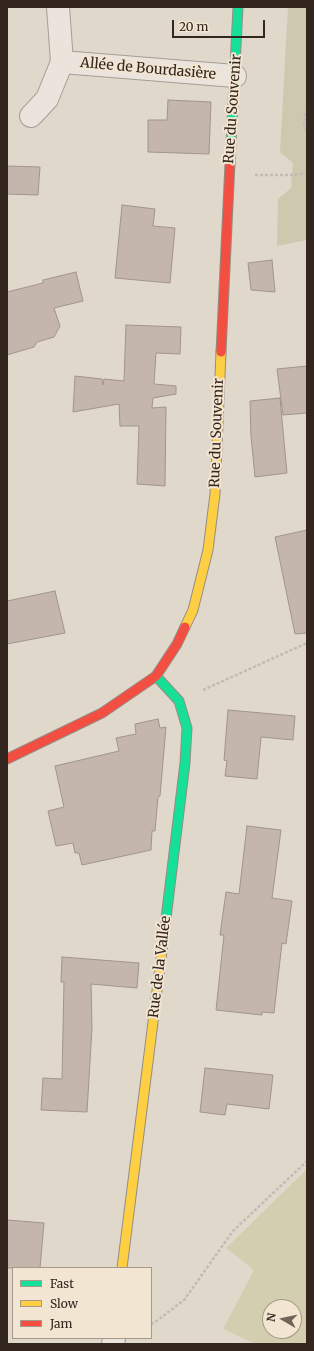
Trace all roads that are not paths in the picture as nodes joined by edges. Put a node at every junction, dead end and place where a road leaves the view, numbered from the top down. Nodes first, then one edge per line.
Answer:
1 (58, 7) edge
2 (238, 7) edge
3 (62, 62) junction
4 (235, 76) junction
5 (31, 116) dead end
6 (156, 676) junction
7 (7, 759) edge
8 (122, 1267) edge

1 - 3 street, Allée de Bourdasière
2 - 4 street, Rue du Souvenir
3 - 4 street, Allée de Bourdasière
3 - 5 street, Allée de Bourdasière
4 - 6 street, Rue du Souvenir
6 - 7 street, Rue du Souvenir
6 - 8 street, Rue de la Vallée

